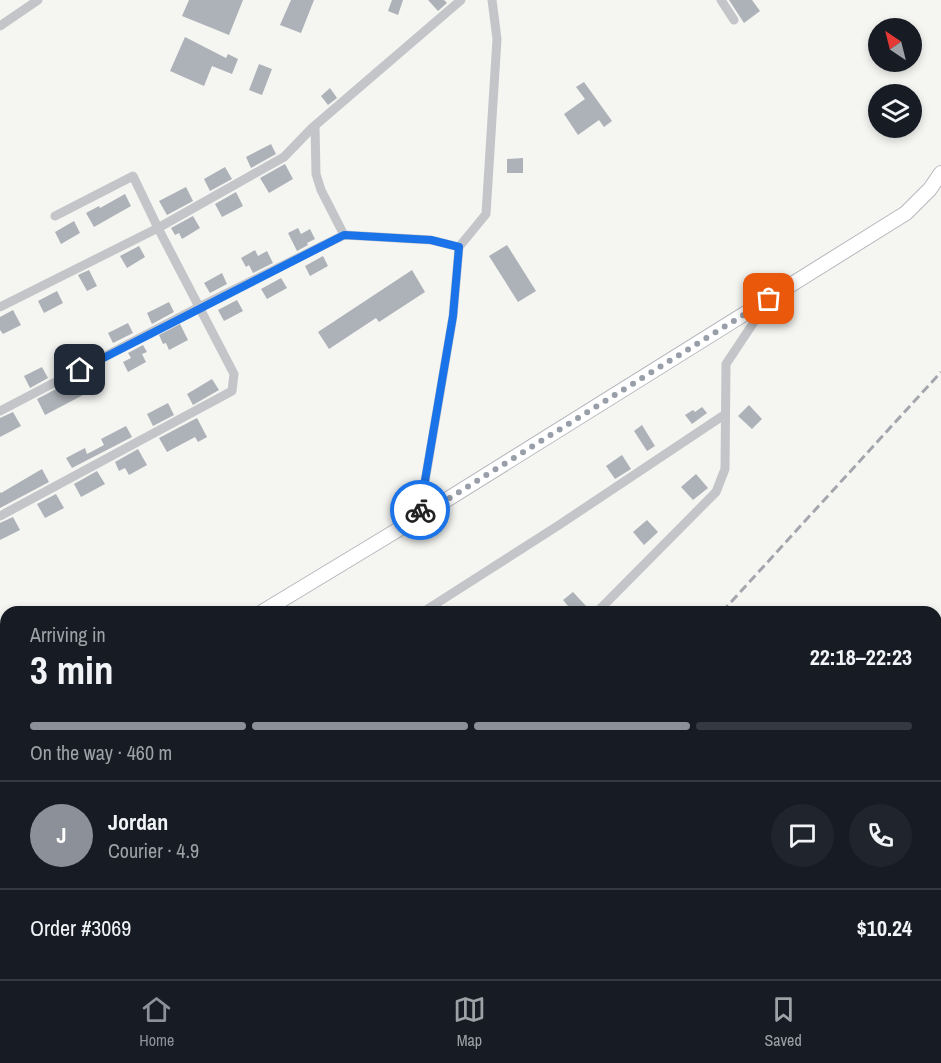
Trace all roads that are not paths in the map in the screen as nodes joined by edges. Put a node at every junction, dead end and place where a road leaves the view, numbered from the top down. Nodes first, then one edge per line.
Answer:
1 (38, 0) edge
2 (461, 0) edge
3 (492, 0) edge
4 (721, 0) edge
5 (734, 20) dead end
6 (0, 26) edge
7 (315, 126) junction
8 (941, 173) edge
9 (55, 216) dead end
10 (158, 228) junction
11 (344, 235) junction
12 (459, 247) junction
13 (769, 299) junction
14 (0, 307) edge
15 (199, 307) junction
16 (0, 411) edge
17 (724, 415) junction
18 (0, 516) edge
19 (419, 517) junction
20 (272, 606) edge
21 (432, 606) edge
22 (603, 606) edge

1 - 6 street
2 - 7 street
3 - 12 street
4 - 5 street
7 - 10 street
7 - 11 street
8 - 13 main road
9 - 10 street
10 - 14 street
10 - 15 street
11 - 12 street
11 - 15 street
12 - 19 street
13 - 17 street
13 - 19 main road
15 - 16 street
15 - 18 street
17 - 21 street
17 - 22 street
19 - 20 main road

